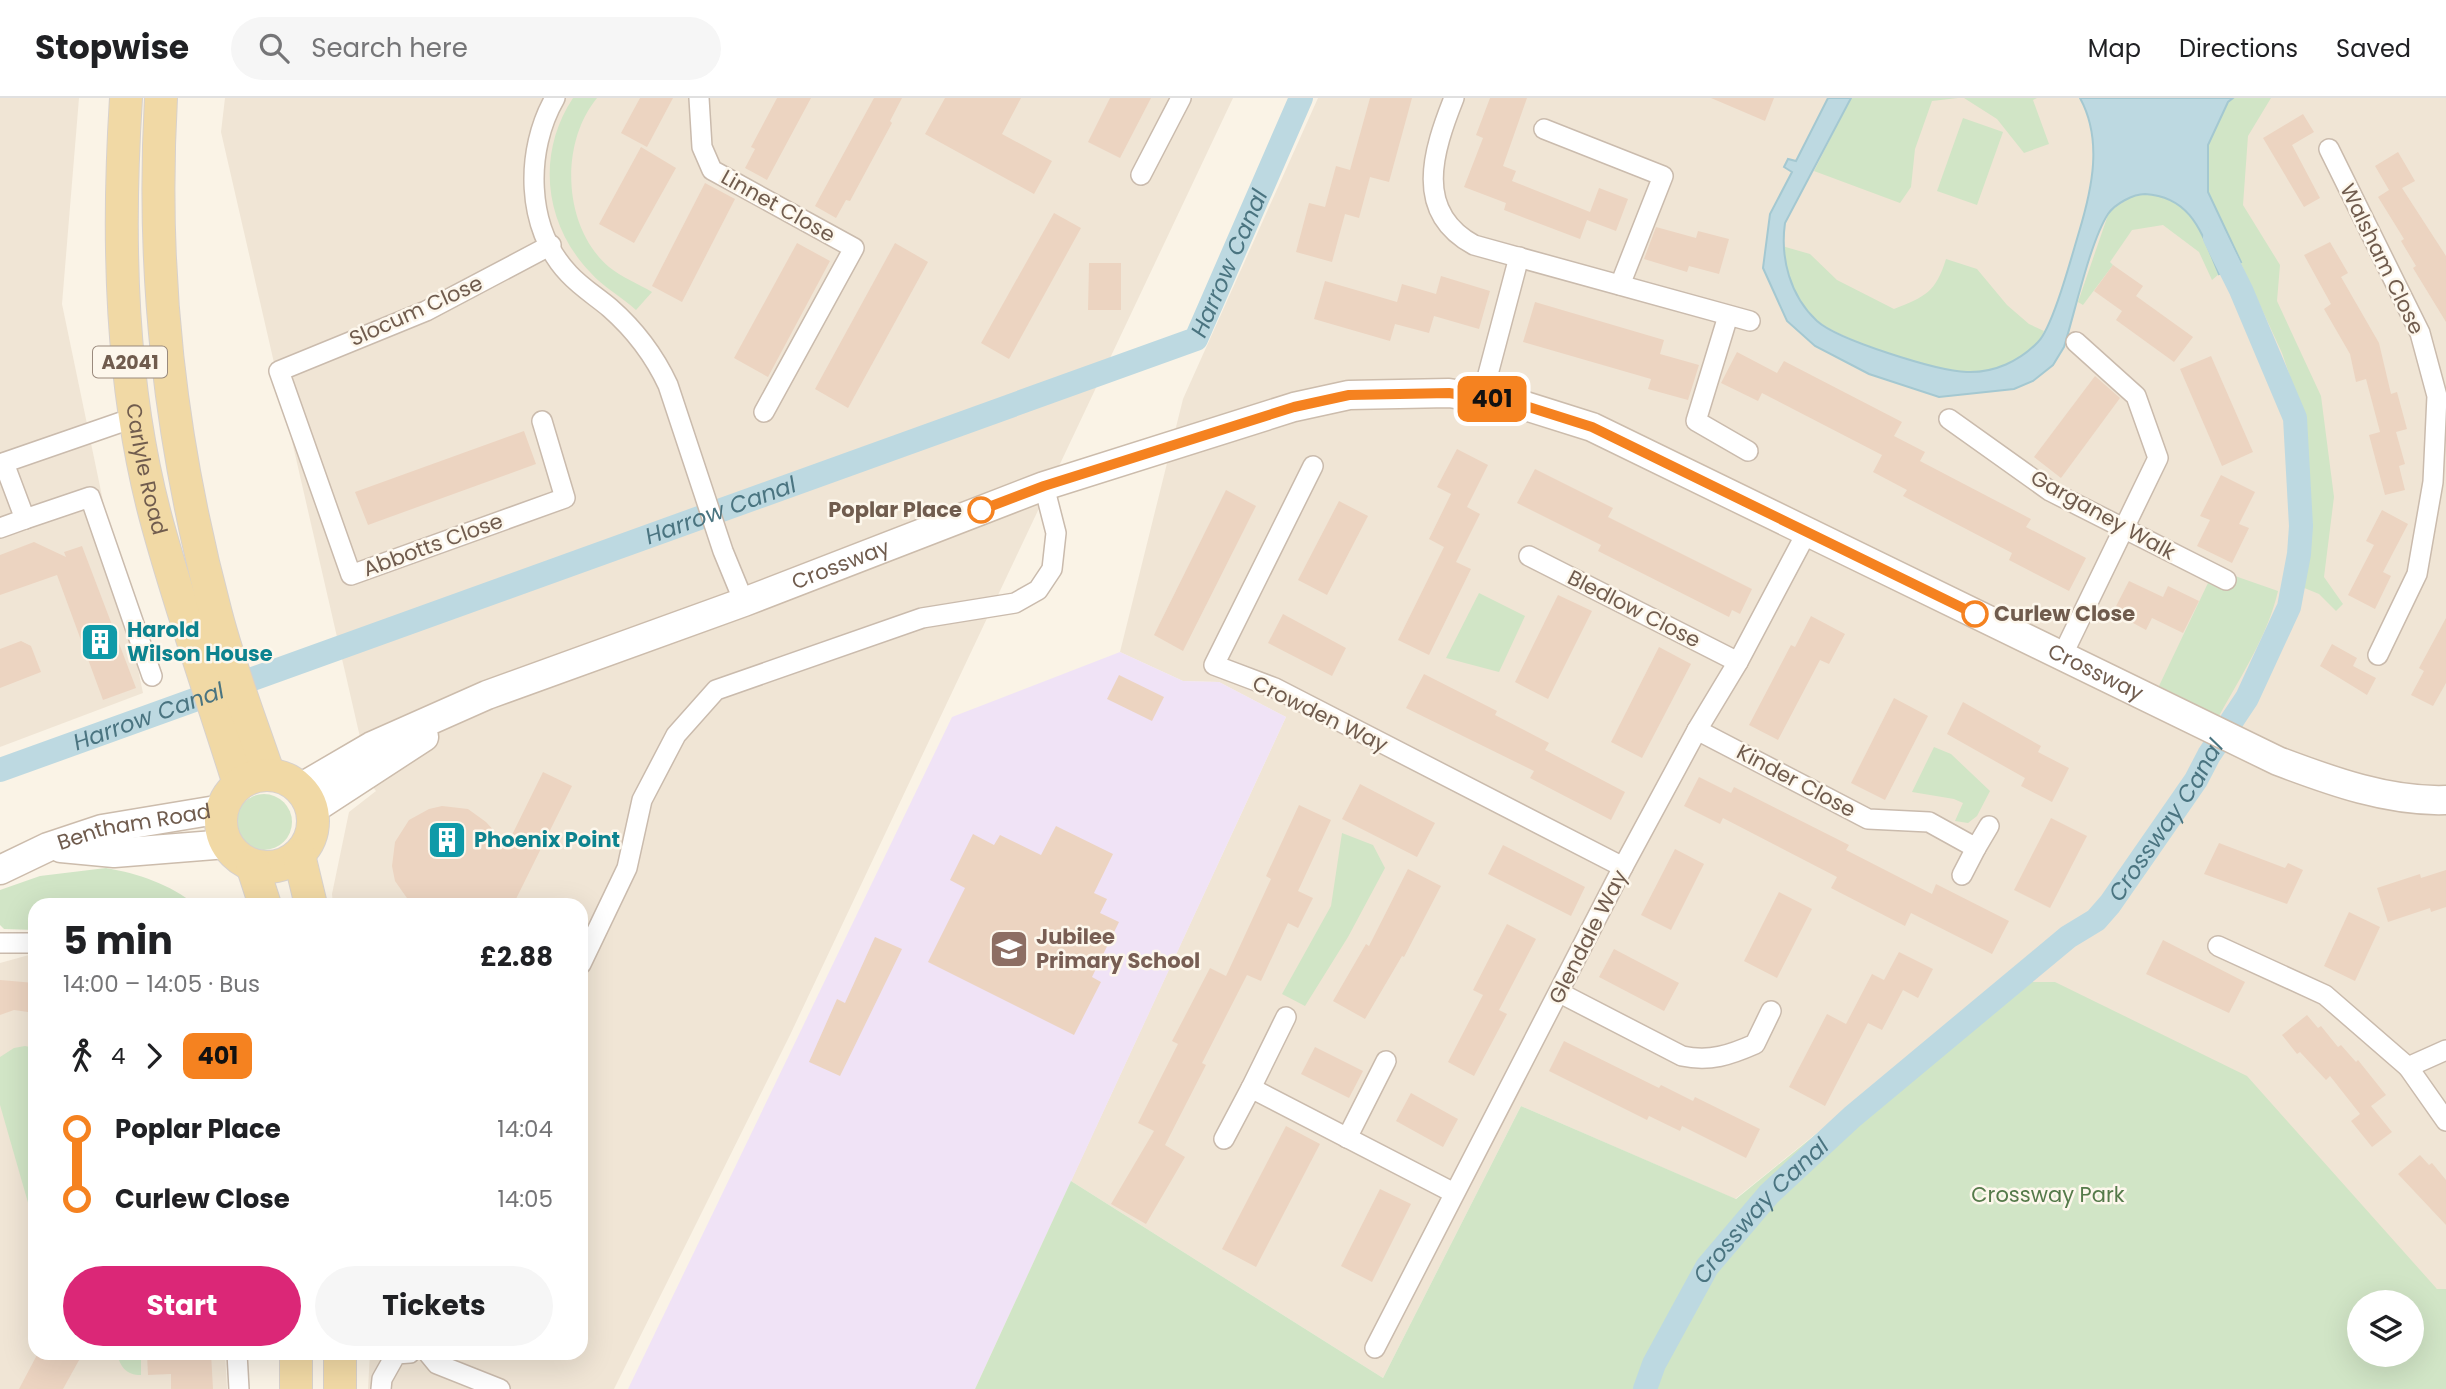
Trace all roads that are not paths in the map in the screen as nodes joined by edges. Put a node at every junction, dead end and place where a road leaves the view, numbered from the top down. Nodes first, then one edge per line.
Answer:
1 (126, 98) edge
2 (161, 98) edge
3 (555, 98) edge
4 (699, 98) edge
5 (1181, 98) edge
6 (1454, 98) edge
7 (1544, 129) dead end
8 (2329, 149) dead end
9 (1141, 175) dead end
10 (551, 245) junction
11 (1519, 257) junction
12 (1620, 285) junction
13 (1728, 316) junction
14 (1750, 321) dead end
15 (2076, 342) dead end
16 (279, 371) joint
17 (2442, 395) edge
18 (1482, 397) junction
19 (764, 412) dead end
20 (136, 417) junction
21 (1950, 419) dead end
22 (542, 421) dead end
23 (1748, 451) dead end
24 (2, 464) edge
25 (1313, 466) dead end
26 (1044, 486) junction
27 (25, 519) junction
28 (0, 528) edge
29 (2124, 528) junction
30 (1808, 530) junction
31 (1529, 556) dead end
32 (2226, 580) dead end
33 (744, 602) junction
34 (202, 618) junction
35 (2378, 655) dead end
36 (2062, 656) junction
37 (1738, 662) junction
38 (152, 676) dead end
39 (1696, 730) junction
40 (244, 790) junction
41 (306, 799) junction
42 (2446, 800) edge
43 (1989, 826) dead end
44 (226, 844) junction
45 (48, 847) junction
46 (1976, 848) junction
47 (299, 855) junction
48 (251, 865) junction
49 (1623, 867) junction
50 (0, 870) edge
51 (1962, 875) dead end
52 (263, 898) edge
53 (309, 898) edge
54 (0, 943) edge
55 (28, 943) edge
56 (2218, 946) dead end
57 (588, 949) edge
58 (1560, 993) junction
59 (1772, 1011) dead end
60 (1286, 1017) dead end
61 (2446, 1050) edge
62 (1386, 1061) dead end
63 (2407, 1067) junction
64 (1251, 1088) junction
65 (2446, 1121) edge
66 (1347, 1138) junction
67 (1224, 1139) dead end
68 (1454, 1193) junction
69 (1375, 1348) dead end
70 (237, 1360) edge
71 (296, 1360) edge
72 (340, 1360) edge
73 (393, 1360) edge
74 (434, 1360) edge
75 (239, 1389) edge
76 (296, 1389) edge
77 (340, 1389) edge
78 (380, 1389) edge
79 (500, 1389) edge

1 - 20 main road, Carlyle Road / A2041
2 - 34 main road, Carlyle Road / A2041
3 - 10 street
4 - 19 street, Linnet Close
5 - 9 street
6 - 11 street
7 - 12 street
8 - 17 street, Walsham Close
10 - 16 street, Slocum Close
10 - 33 street
11 - 12 street
11 - 18 street
12 - 13 street
13 - 14 street
13 - 23 street
15 - 29 street
16 - 22 street, Abbotts Close
17 - 35 street, Walsham Close
18 - 26 street, Crossway
18 - 30 street, Crossway
20 - 24 street
20 - 34 main road, Carlyle Road / A2041
21 - 29 street, Garganey Walk
24 - 27 street
25 - 49 street, Crowden Way
26 - 33 street, Crossway
26 - 57 street
27 - 28 street
27 - 38 street
29 - 32 street, Garganey Walk
29 - 36 street
30 - 36 street, Crossway
30 - 37 street, Glendale Way
31 - 37 street, Bledlow Close
33 - 41 street, Crossway
34 - 40 main road, Carlyle Road / A2041
36 - 42 street, Crossway
37 - 39 street, Glendale Way
39 - 46 street, Kinder Close
39 - 49 street, Glendale Way
40 - 41 main road
40 - 44 main road, A2041
40 - 45 street, Bentham Road
41 - 47 main road
43 - 46 street
44 - 45 street, Bentham Road
44 - 48 main road
45 - 50 street, Bentham Road
46 - 51 street
47 - 48 main road
47 - 53 main road
48 - 52 main road
49 - 58 street, Glendale Way
54 - 55 street
56 - 63 street
58 - 59 street
58 - 68 street, Glendale Way
60 - 64 street
61 - 63 street
62 - 66 street
63 - 65 street
64 - 66 street
64 - 67 street
66 - 68 street
68 - 69 street, Glendale Way
70 - 75 street
71 - 76 main road
72 - 77 main road
73 - 78 street
74 - 79 street

